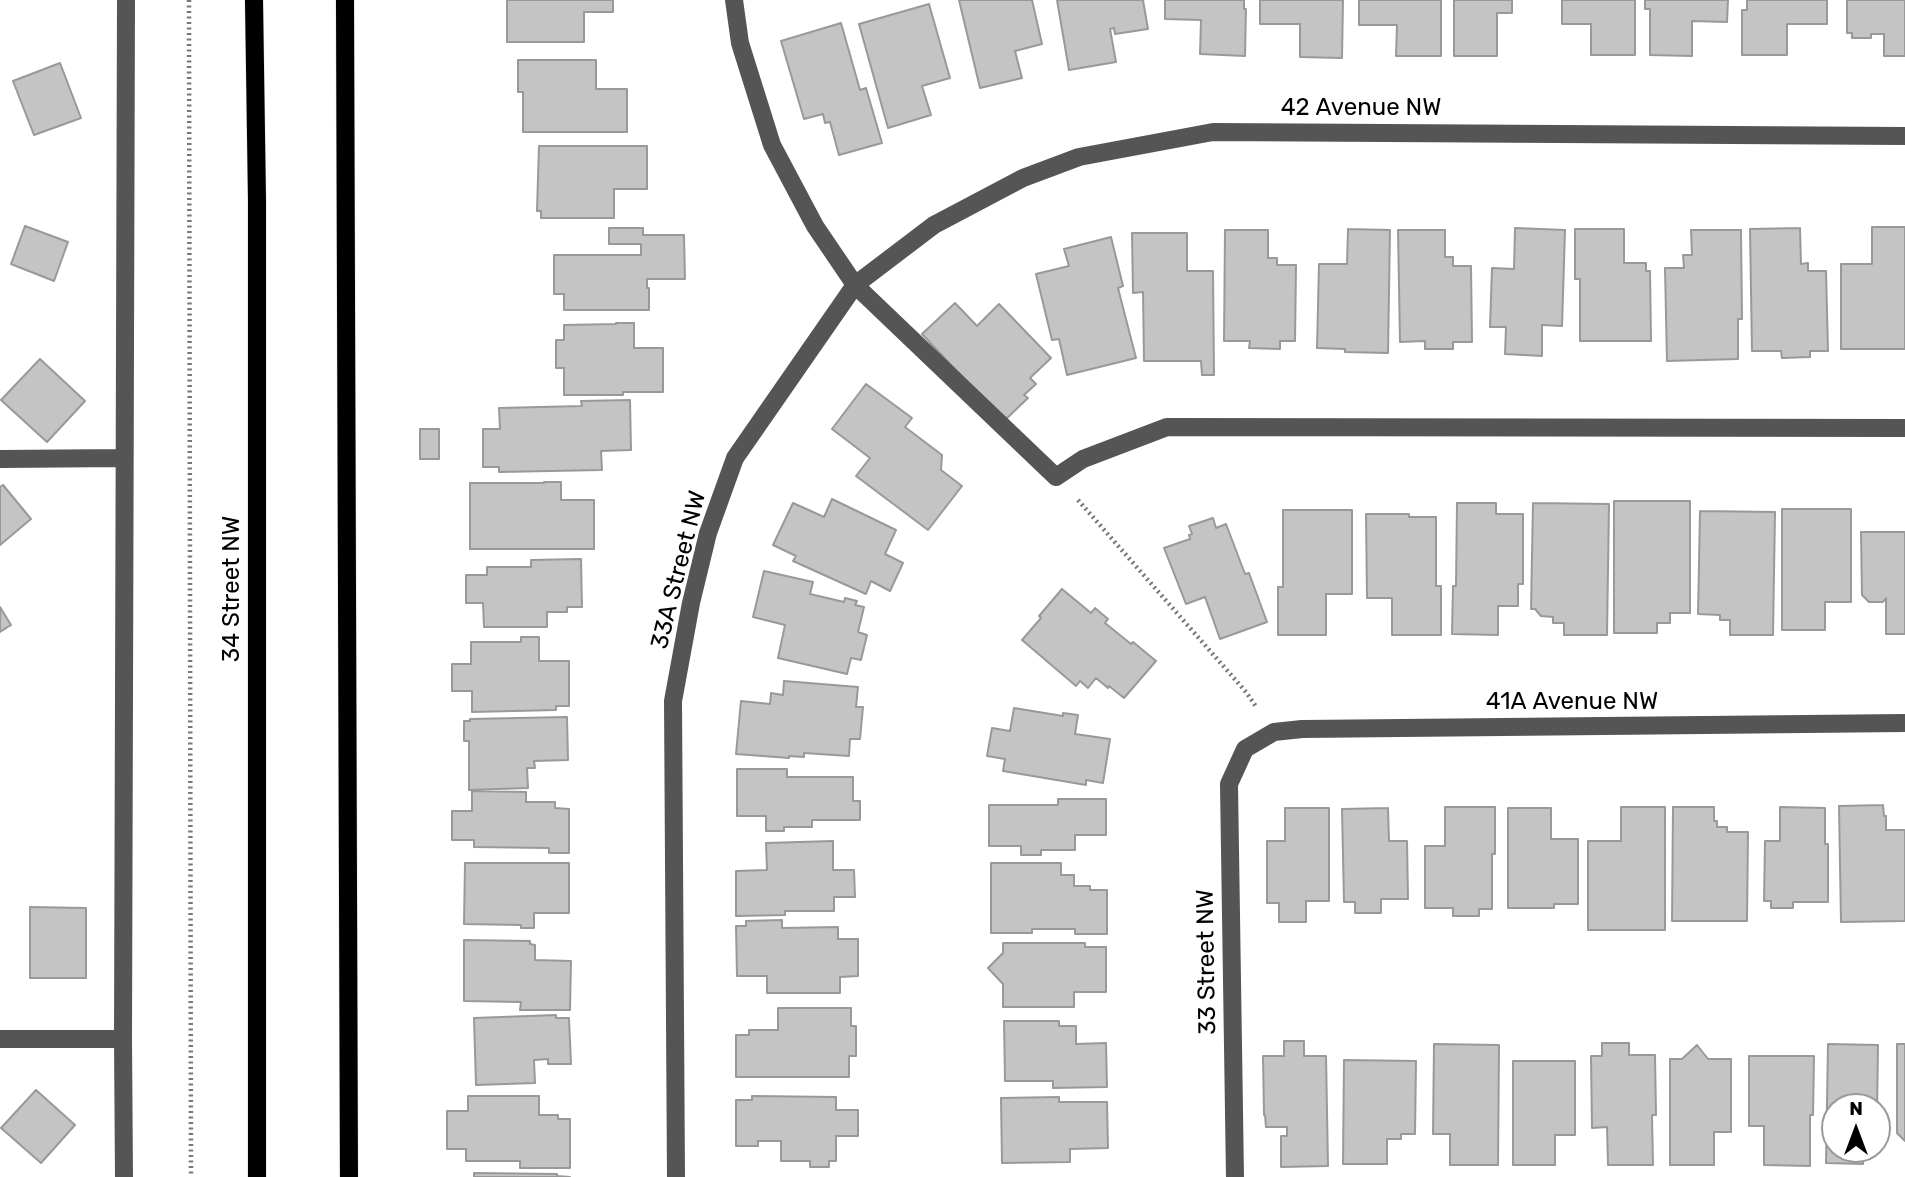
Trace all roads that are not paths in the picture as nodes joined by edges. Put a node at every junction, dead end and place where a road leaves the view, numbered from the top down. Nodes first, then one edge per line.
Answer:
1 (126, 0) edge
2 (254, 0) edge
3 (345, 0) edge
4 (734, 0) edge
5 (1905, 136) edge
6 (855, 285) junction
7 (1905, 428) edge
8 (124, 458) junction
9 (0, 459) edge
10 (1905, 723) edge
11 (1245, 749) joint
12 (0, 1039) edge
13 (123, 1040) junction
14 (124, 1177) edge
15 (257, 1177) edge
16 (349, 1177) edge
17 (676, 1177) edge
18 (1235, 1177) edge

1 - 8 street
2 - 15 main road, 34 Street NW
3 - 16 main road
4 - 6 street
5 - 6 street, 42 Avenue NW
6 - 7 street
6 - 17 street, 33A Street NW
8 - 9 street
8 - 13 street
10 - 11 street, 41A Avenue NW
11 - 18 street, 33 Street NW
12 - 13 street
13 - 14 street

